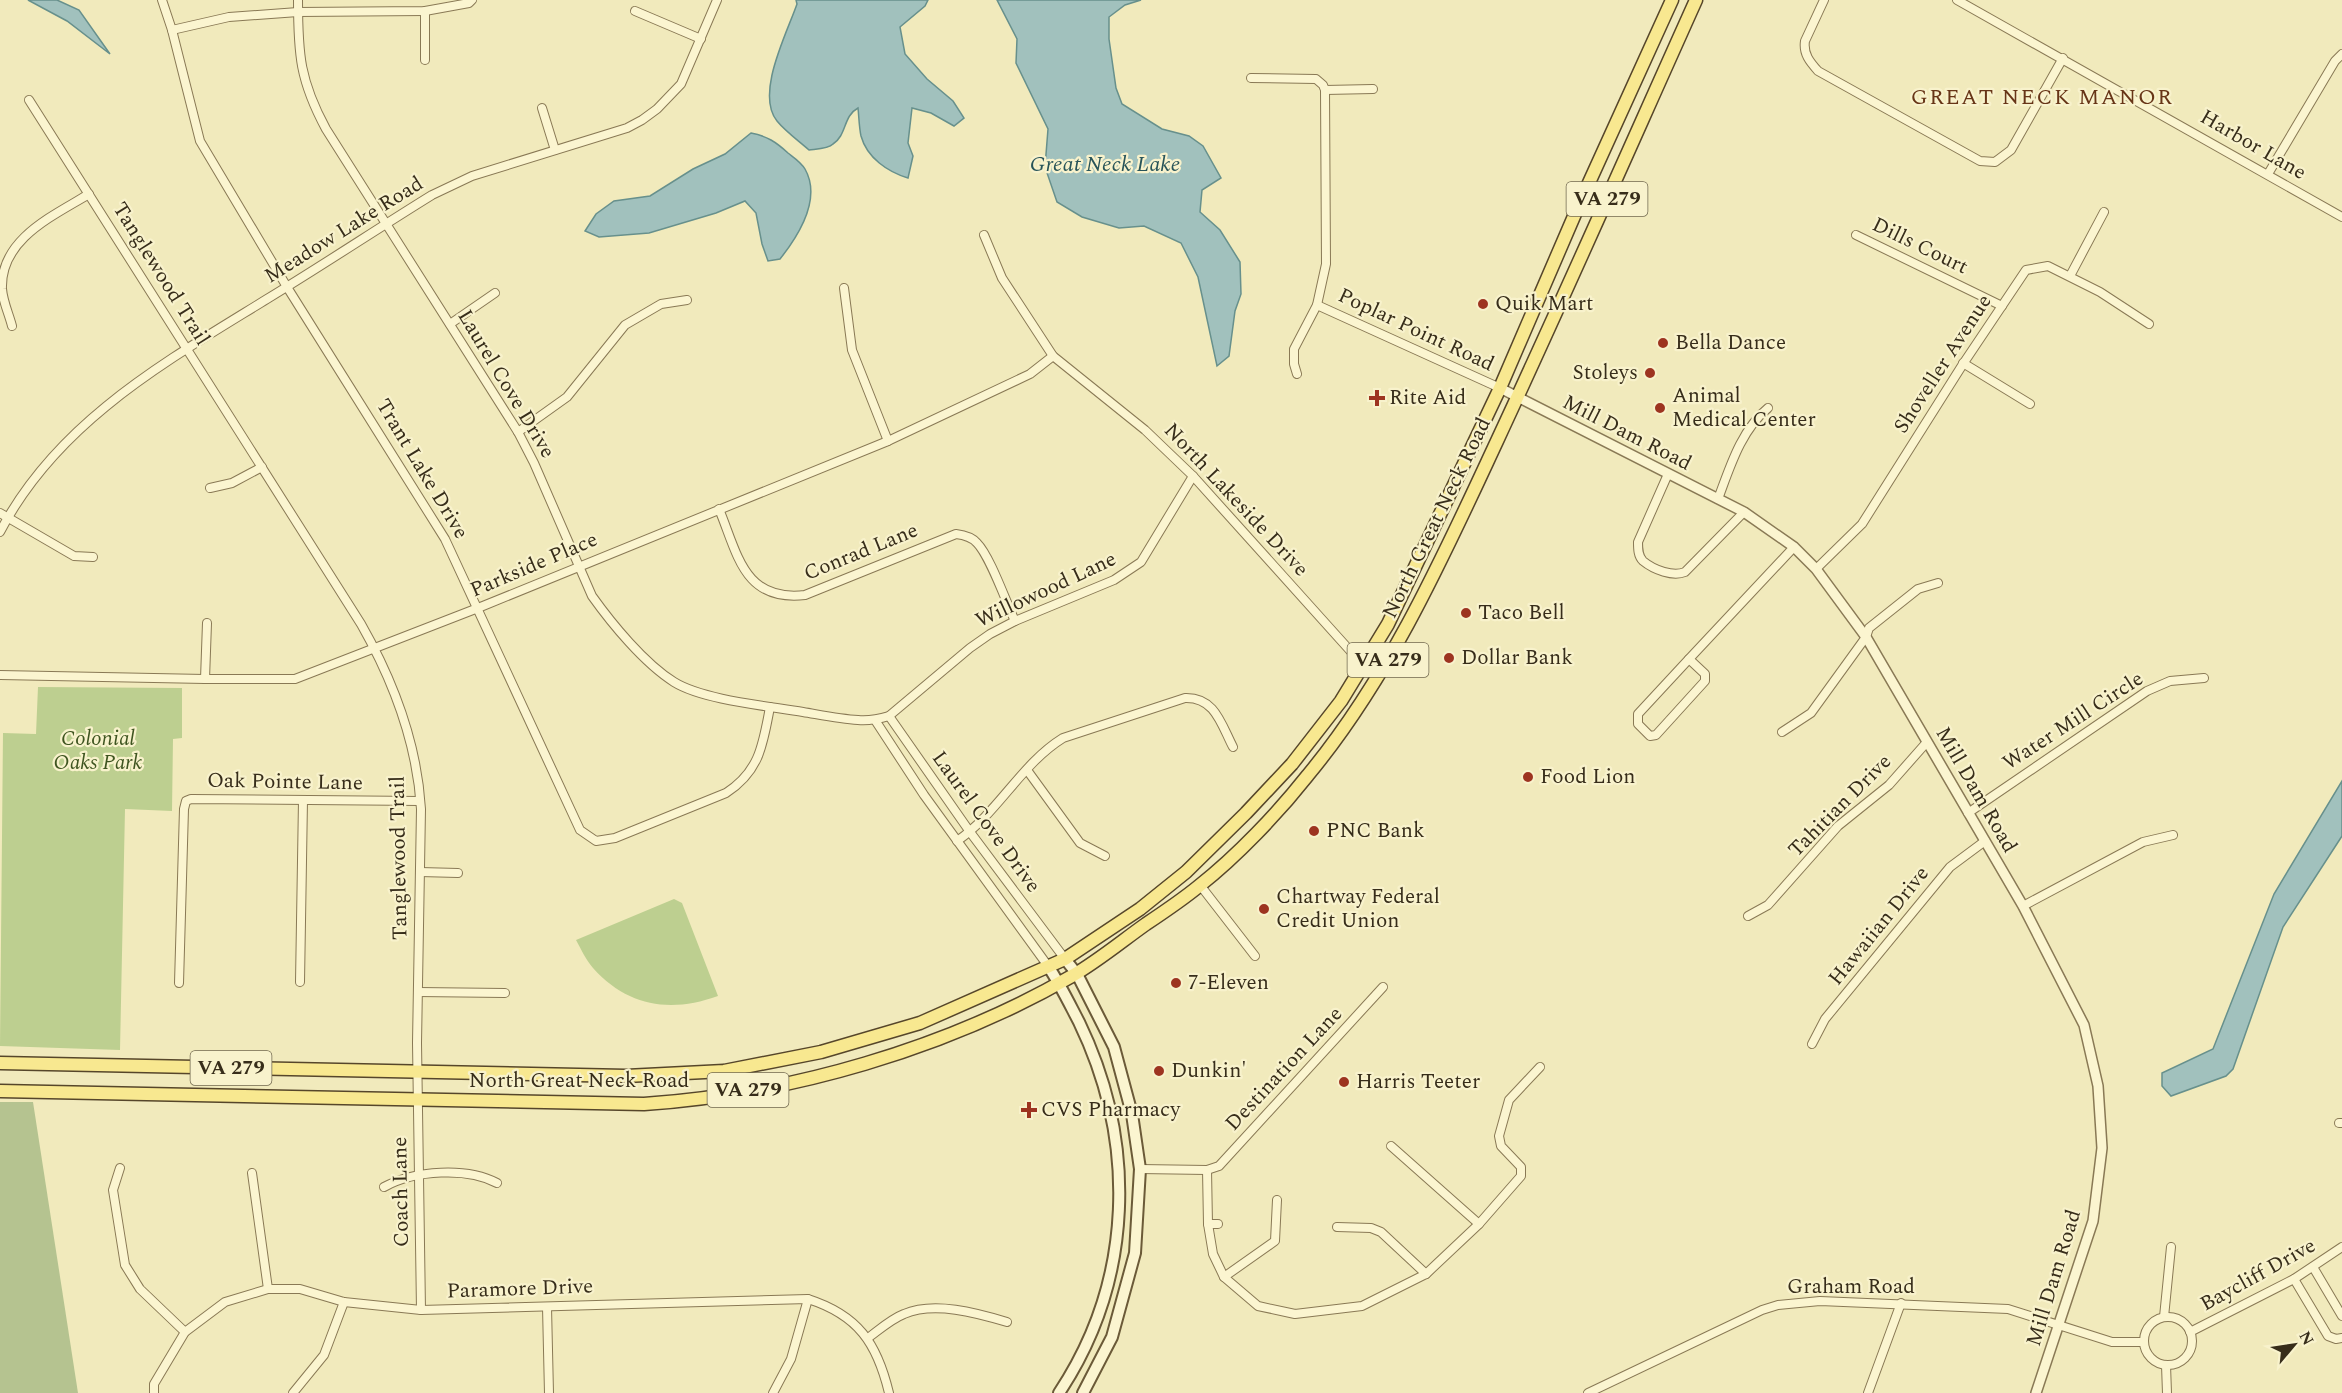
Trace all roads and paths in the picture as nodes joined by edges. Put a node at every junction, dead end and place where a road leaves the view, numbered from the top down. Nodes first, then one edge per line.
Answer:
1 (162, 0) edge
2 (298, 0) edge
3 (472, 0) edge
4 (717, 0) edge
5 (1672, 0) edge
6 (1696, 0) edge
7 (1824, 0) edge
8 (1957, 0) edge
9 (425, 11) junction
10 (635, 11) dead end
11 (298, 12) junction
12 (172, 30) junction
13 (700, 39) junction
14 (2342, 54) edge
15 (2063, 58) junction
16 (424, 60) dead end
17 (1251, 78) dead end
18 (1373, 89) dead end
19 (1325, 90) junction
20 (29, 100) dead end
21 (542, 108) dead end
22 (555, 150) junction
23 (2268, 174) junction
24 (88, 194) junction
25 (2104, 212) dead end
26 (2342, 217) edge
27 (386, 224) junction
28 (984, 235) dead end
29 (1856, 235) dead end
30 (2070, 276) junction
31 (287, 287) junction
32 (844, 288) dead end
33 (495, 293) dead end
34 (687, 300) dead end
35 (1317, 305) junction
36 (2002, 306) junction
37 (450, 324) junction
38 (2149, 324) dead end
39 (12, 326) dead end
40 (187, 349) junction
41 (1053, 356) junction
42 (1963, 363) junction
43 (1298, 374) dead end
44 (1500, 388) junction
45 (1517, 398) junction
46 (2030, 404) dead end
47 (1768, 408) dead end
48 (518, 432) junction
49 (888, 441) junction
50 (262, 467) junction
51 (1668, 474) junction
52 (1193, 476) junction
53 (210, 488) dead end
54 (1718, 499) junction
55 (719, 509) junction
56 (1744, 512) junction
57 (4, 516) edge
58 (0, 532) edge
59 (1794, 547) junction
60 (93, 557) dead end
61 (577, 566) junction
62 (1816, 569) junction
63 (1938, 583) dead end
64 (478, 608) junction
65 (1015, 621) junction
66 (207, 623) dead end
67 (1866, 637) junction
68 (375, 649) junction
69 (1689, 659) junction
70 (1364, 665) junction
71 (0, 675) edge
72 (1380, 676) junction
73 (2204, 678) dead end
74 (205, 679) junction
75 (770, 706) junction
76 (889, 716) junction
77 (875, 720) junction
78 (1782, 732) dead end
79 (1927, 742) junction
80 (1233, 747) dead end
81 (1027, 770) junction
82 (303, 800) junction
83 (420, 801) junction
84 (1968, 813) junction
85 (970, 832) junction
86 (2173, 836) dead end
87 (957, 841) junction
88 (1985, 841) junction
89 (1105, 856) dead end
90 (420, 872) junction
91 (458, 873) dead end
92 (1200, 885) junction
93 (2023, 906) junction
94 (1748, 916) dead end
95 (1255, 956) dead end
96 (1065, 959) junction
97 (1048, 966) junction
98 (1077, 974) junction
99 (179, 982) dead end
100 (300, 982) dead end
101 (1060, 983) junction
102 (1383, 987) dead end
103 (418, 992) junction
104 (505, 993) dead end
105 (1812, 1044) dead end
106 (0, 1063) edge
107 (1540, 1067) dead end
108 (418, 1072) junction
109 (0, 1091) edge
110 (418, 1101) junction
111 (1391, 1146) dead end
112 (120, 1168) dead end
113 (1140, 1169) junction
114 (1207, 1170) junction
115 (252, 1173) dead end
116 (419, 1175) junction
117 (497, 1183) dead end
118 (384, 1187) dead end
119 (1277, 1200) dead end
120 (1208, 1224) junction
121 (1218, 1224) dead end
122 (1479, 1224) junction
123 (1337, 1227) dead end
124 (2171, 1247) dead end
125 (2342, 1247) edge
126 (2313, 1267) junction
127 (1426, 1274) junction
128 (1224, 1277) junction
129 (2295, 1279) junction
130 (268, 1289) junction
131 (808, 1299) junction
132 (344, 1302) junction
133 (1901, 1303) junction
134 (547, 1306) junction
135 (421, 1310) junction
136 (2342, 1316) edge
137 (2164, 1317) junction
138 (1007, 1322) dead end
139 (2059, 1325) junction
140 (185, 1332) junction
141 (2190, 1332) junction
142 (868, 1338) junction
143 (2342, 1338) edge
144 (2144, 1342) junction
145 (2166, 1365) junction
146 (154, 1393) edge
147 (292, 1393) edge
148 (549, 1393) edge
149 (773, 1393) edge
150 (889, 1393) edge
151 (1059, 1393) edge
152 (1083, 1393) edge
153 (1588, 1393) edge
154 (1868, 1393) edge
155 (2036, 1393) edge
156 (2167, 1393) edge

1 - 12 street, Trant Lake Drive
2 - 11 street, Laurel Cove Drive
3 - 9 street
4 - 13 street, Meadow Lake Road
5 - 44 main road, North Great Neck Road / VA 279
6 - 45 main road, North Great Neck Road / VA 279
7 - 15 street
8 - 15 street, Harbor Lane
9 - 11 street
9 - 16 street
10 - 13 street
11 - 12 street
11 - 27 street, Laurel Cove Drive
12 - 31 street, Trant Lake Drive
13 - 22 street, Meadow Lake Road
14 - 23 street
15 - 23 street, Harbor Lane
17 - 19 street
18 - 19 street
19 - 35 street, Poplar Point Road
20 - 24 street, Tanglewood Trail
21 - 22 street
22 - 27 street, Meadow Lake Road
23 - 26 street, Harbor Lane
24 - 39 street
24 - 40 street, Tanglewood Trail
25 - 30 street
27 - 31 street, Meadow Lake Road
27 - 37 street, Laurel Cove Drive
28 - 41 street, North Lakeside Drive
29 - 36 street, Dills Court
30 - 36 street, Shoveller Avenue
30 - 38 street, Shoveller Avenue
31 - 40 street, Meadow Lake Road
31 - 64 street, Trant Lake Drive
32 - 49 street
33 - 37 street
34 - 48 street
35 - 43 street, Poplar Point Road
35 - 44 street, Poplar Point Road
36 - 42 street, Shoveller Avenue
37 - 48 street, Laurel Cove Drive
40 - 50 street, Tanglewood Trail
40 - 57 street, Meadow Lake Road
41 - 49 street, Parkside Place
41 - 52 street, North Lakeside Drive
42 - 46 street
42 - 62 street, Shoveller Avenue
44 - 45 street, Mill Dam Road
44 - 70 main road, North Great Neck Road / VA 279
45 - 51 street, Mill Dam Road
45 - 72 main road, North Great Neck Road / VA 279
47 - 54 street
48 - 61 street, Laurel Cove Drive
49 - 55 street, Parkside Place
50 - 53 street
50 - 68 street, Tanglewood Trail
51 - 54 street, Mill Dam Road
51 - 56 street
52 - 65 street, Willowood Lane
52 - 70 street, North Lakeside Drive
54 - 56 street, Mill Dam Road
55 - 61 street, Parkside Place
55 - 65 street, Conrad Lane
56 - 59 street, Mill Dam Road
57 - 58 street, Meadow Lake Road
57 - 60 street
59 - 62 street, Mill Dam Road
59 - 69 street
61 - 64 street, Parkside Place
61 - 75 street, Laurel Cove Drive
62 - 67 street, Mill Dam Road
63 - 67 street
64 - 68 street, Parkside Place
64 - 75 street, Trant Lake Drive
65 - 76 street, Willowood Lane
66 - 74 street
67 - 78 street
67 - 79 street, Mill Dam Road
68 - 74 street, Parkside Place
68 - 83 street, Tanglewood Trail
69 - 69 street
70 - 72 street, North Lakeside Drive
70 - 96 main road, North Great Neck Road / VA 279
71 - 74 street, Parkside Place
72 - 92 main road, North Great Neck Road / VA 279
73 - 84 street, Water Mill Circle
75 - 77 street, Laurel Cove Drive
76 - 77 street, Laurel Cove Drive
76 - 85 street, Laurel Cove Drive
77 - 87 street, Laurel Cove Drive
79 - 84 street, Mill Dam Road
79 - 94 street, Tahitian Drive
80 - 81 street
81 - 85 street
81 - 89 street
82 - 83 street, Oak Pointe Lane
82 - 99 street, Oak Pointe Lane
82 - 100 street
83 - 90 street, Tanglewood Trail
84 - 88 street, Mill Dam Road
85 - 87 street
85 - 96 street, Laurel Cove Drive
86 - 93 street
87 - 97 street, Laurel Cove Drive
88 - 93 street, Mill Dam Road
88 - 105 street, Hawaiian Drive
90 - 91 street
90 - 103 street, Tanglewood Trail
92 - 95 street
92 - 98 main road, North Great Neck Road / VA 279
93 - 139 street, Mill Dam Road
96 - 97 main road, North Great Neck Road / VA 279
96 - 98 main road
97 - 101 main road
97 - 108 main road, North Great Neck Road / VA 279
98 - 101 main road, North Great Neck Road / VA 279
98 - 113 main road
101 - 110 main road, North Great Neck Road / VA 279
101 - 151 main road
102 - 114 street, Destination Lane
103 - 104 street
103 - 108 street, Tanglewood Trail
106 - 108 main road, North Great Neck Road / VA 279
107 - 122 street
108 - 110 street, Coach Lane
109 - 110 main road, North Great Neck Road / VA 279
110 - 116 street, Coach Lane
111 - 122 street
112 - 140 street
113 - 114 street
113 - 152 main road
114 - 120 street
115 - 130 street
116 - 117 street
116 - 118 street
116 - 135 street, Coach Lane
119 - 128 street
120 - 121 street
120 - 128 street
122 - 127 street
123 - 127 street
124 - 137 street
125 - 126 street, Baycliff Drive
126 - 129 street, Baycliff Drive
126 - 136 street
127 - 128 street
129 - 141 street, Baycliff Drive
129 - 143 street
130 - 132 street, Paramore Drive
130 - 140 street, Paramore Drive
131 - 134 street, Paramore Drive
131 - 142 street, Paramore Drive
131 - 149 street
132 - 135 street, Paramore Drive
132 - 147 street
133 - 139 street, Graham Road
133 - 153 street, Graham Road
133 - 154 street
134 - 135 street, Paramore Drive
134 - 148 street
137 - 141 street, Baycliff Drive
137 - 144 street
138 - 142 street
139 - 144 street
139 - 155 street, Mill Dam Road
140 - 146 street, Paramore Drive
141 - 145 street, Baycliff Drive
142 - 150 street, Paramore Drive
144 - 145 street
145 - 156 street

